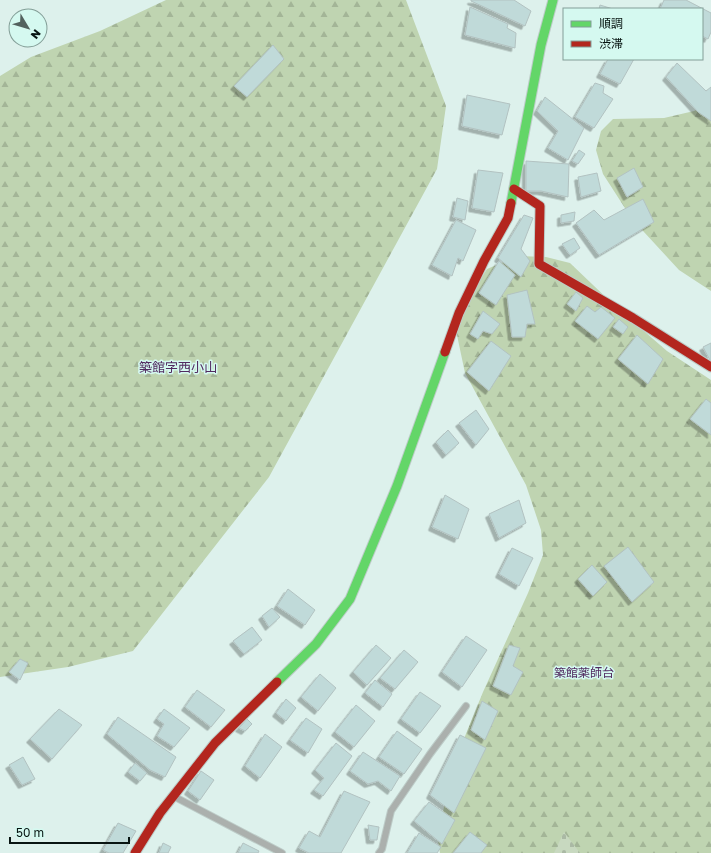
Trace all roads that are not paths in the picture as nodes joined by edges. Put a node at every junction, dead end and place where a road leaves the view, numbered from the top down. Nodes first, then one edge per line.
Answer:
1 (553, 0) edge
2 (514, 189) junction
3 (711, 368) edge
4 (466, 706) dead end
5 (173, 795) junction
6 (135, 853) edge
7 (282, 853) edge
8 (379, 853) edge

1 - 2 street
2 - 3 street
2 - 5 street
4 - 8 lane
5 - 6 street
5 - 7 lane

